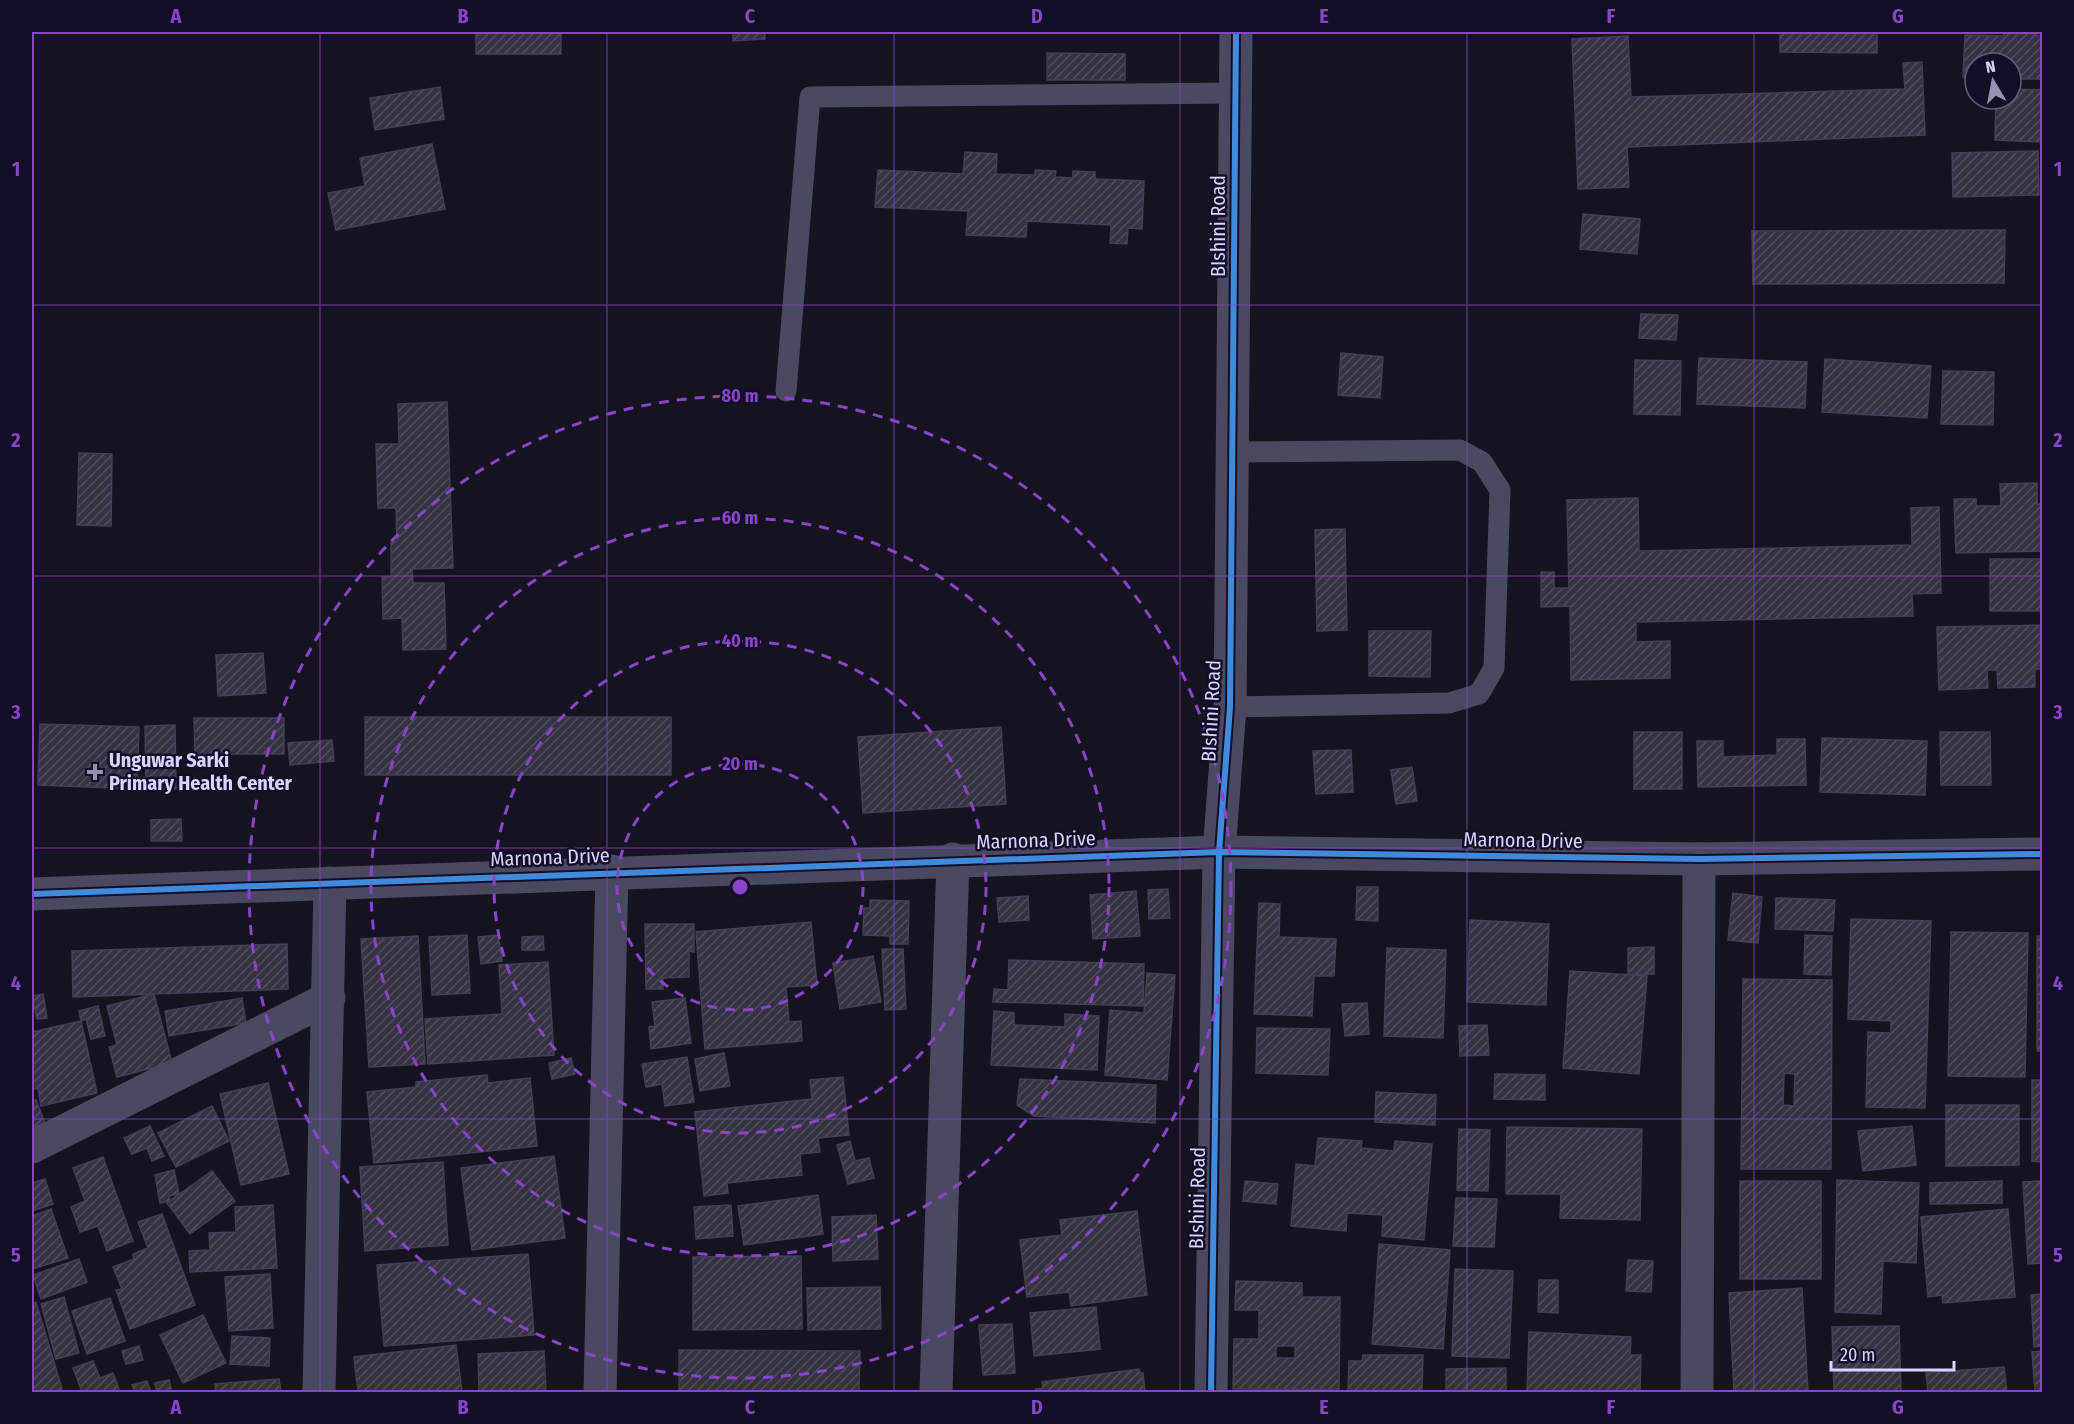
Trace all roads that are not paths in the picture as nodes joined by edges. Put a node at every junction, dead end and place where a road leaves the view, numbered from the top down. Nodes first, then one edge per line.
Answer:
1 (1236, 32) edge
2 (1236, 93) junction
3 (786, 391) dead end
4 (1233, 452) junction
5 (1230, 707) junction
6 (1219, 852) junction
7 (2043, 854) edge
8 (953, 859) junction
9 (1699, 859) junction
10 (612, 871) junction
11 (330, 883) junction
12 (32, 894) edge
13 (329, 998) junction
14 (32, 1147) edge
15 (319, 1392) edge
16 (600, 1392) edge
17 (936, 1392) edge
18 (1210, 1392) edge
19 (1696, 1392) edge

1 - 2 street, BIshini Road
2 - 3 lane
2 - 4 street, BIshini Road
4 - 5 street, BIshini Road
4 - 5 lane
5 - 6 street, BIshini Road
6 - 8 street, Marnona Drive
6 - 9 street, Marnona Drive
6 - 18 street, BIshini Road
7 - 9 street, Marnona Drive
8 - 10 street, Marnona Drive
8 - 17 street
9 - 19 street
10 - 11 street, Marnona Drive
10 - 16 street
11 - 12 street, Marnona Drive
11 - 13 street
13 - 14 street
13 - 15 street

